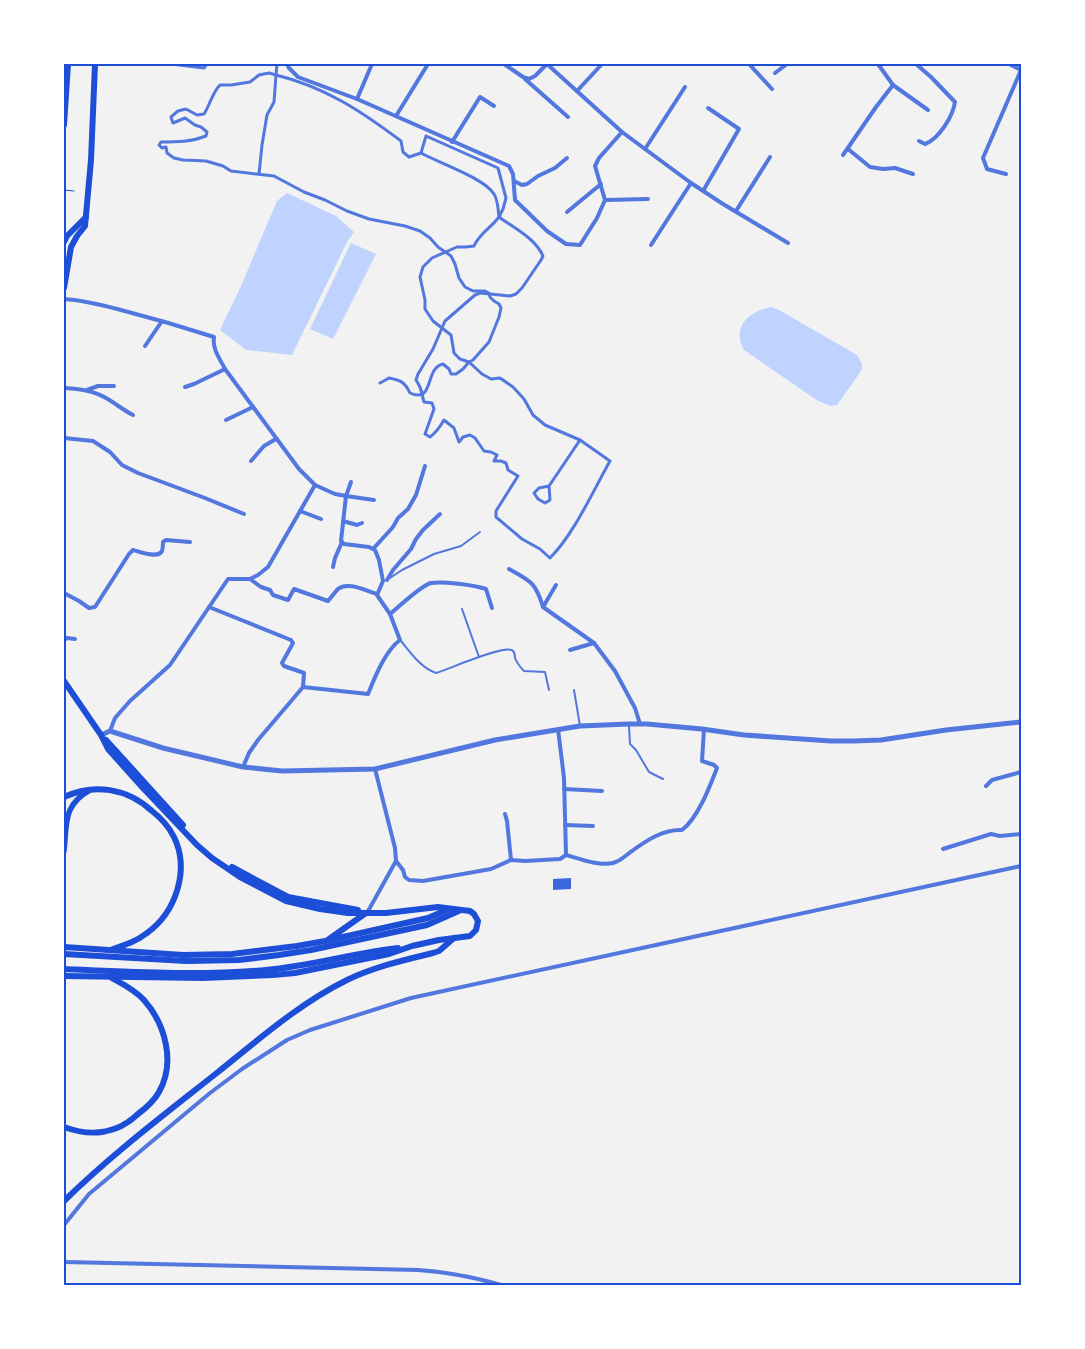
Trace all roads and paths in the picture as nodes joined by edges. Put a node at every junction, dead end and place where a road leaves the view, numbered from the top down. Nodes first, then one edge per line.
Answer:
1 (68, 64) edge
2 (95, 64) edge
3 (171, 64) edge
4 (207, 64) edge
5 (277, 64) edge
6 (287, 64) edge
7 (372, 64) edge
8 (428, 64) edge
9 (504, 64) edge
10 (547, 64) edge
11 (602, 64) edge
12 (749, 64) edge
13 (787, 64) edge
14 (878, 64) edge
15 (916, 64) edge
16 (1009, 64) edge
17 (1021, 70) edge
18 (776, 73) dead end
19 (276, 75) junction
20 (525, 79) junction
21 (893, 85) junction
22 (685, 86) dead end
23 (772, 88) dead end
24 (577, 92) junction
25 (357, 99) junction
26 (494, 106) dead end
27 (708, 108) dead end
28 (928, 110) dead end
29 (396, 116) junction
30 (568, 116) dead end
31 (64, 125) edge
32 (622, 132) junction
33 (919, 141) dead end
34 (452, 142) junction
35 (645, 149) junction
36 (848, 149) junction
37 (422, 153) junction
38 (843, 155) dead end
39 (770, 157) dead end
40 (567, 158) dead end
41 (259, 174) junction
42 (913, 174) dead end
43 (1006, 174) dead end
44 (514, 181) junction
45 (691, 183) junction
46 (601, 184) junction
47 (64, 190) edge
48 (74, 191) dead end
49 (703, 192) junction
50 (648, 199) dead end
51 (605, 200) junction
52 (736, 211) junction
53 (568, 212) dead end
54 (86, 216) junction
55 (498, 217) junction
56 (64, 242) edge
57 (788, 243) dead end
58 (651, 245) dead end
59 (445, 252) junction
60 (64, 288) edge
61 (489, 293) junction
62 (64, 299) edge
63 (162, 320) junction
64 (442, 328) junction
65 (145, 346) dead end
66 (469, 362) junction
67 (225, 369) junction
68 (380, 383) dead end
69 (114, 386) dead end
70 (185, 387) dead end
71 (64, 388) edge
72 (87, 390) junction
73 (422, 395) junction
74 (253, 407) junction
75 (133, 415) dead end
76 (226, 420) dead end
77 (64, 438) edge
78 (276, 439) junction
79 (580, 440) junction
80 (251, 462) dead end
81 (425, 466) dead end
82 (351, 482) dead end
83 (315, 485) junction
84 (549, 486) junction
85 (346, 496) junction
86 (374, 500) dead end
87 (300, 511) junction
88 (244, 514) dead end
89 (440, 514) dead end
90 (321, 519) dead end
91 (343, 521) junction
92 (362, 523) dead end
93 (480, 532) dead end
94 (190, 542) dead end
95 (342, 542) junction
96 (373, 549) junction
97 (332, 567) dead end
98 (510, 570) dead end
99 (250, 579) junction
100 (385, 580) junction
101 (556, 584) dead end
102 (64, 593) edge
103 (377, 594) junction
104 (542, 606) junction
105 (209, 607) junction
106 (492, 608) dead end
107 (462, 609) dead end
108 (390, 614) junction
109 (76, 639) dead end
110 (64, 640) edge
111 (400, 640) junction
112 (594, 643) junction
113 (570, 650) dead end
114 (479, 657) junction
115 (64, 681) edge
116 (303, 688) junction
117 (549, 690) dead end
118 (574, 690) dead end
119 (1021, 722) edge
120 (629, 724) junction
121 (640, 724) junction
122 (580, 726) junction
123 (558, 729) junction
124 (704, 730) junction
125 (110, 731) junction
126 (101, 735) junction
127 (243, 767) junction
128 (375, 769) junction
129 (1021, 772) edge
130 (663, 779) dead end
131 (986, 786) dead end
132 (93, 789) junction
133 (564, 789) junction
134 (602, 791) dead end
135 (64, 797) edge
136 (505, 814) dead end
137 (565, 825) junction
138 (593, 826) dead end
139 (1021, 834) edge
140 (943, 849) dead end
141 (64, 850) edge
142 (566, 855) junction
143 (511, 860) junction
144 (396, 861) junction
145 (1021, 866) edge
146 (450, 908) junction
147 (462, 910) junction
148 (367, 912) junction
149 (455, 938) junction
150 (326, 941) junction
151 (412, 946) junction
152 (64, 948) edge
153 (110, 950) junction
154 (310, 950) junction
155 (78, 951) junction
156 (64, 954) edge
157 (93, 956) junction
158 (64, 969) edge
159 (92, 971) junction
160 (77, 973) junction
161 (64, 976) edge
162 (108, 977) junction
163 (64, 1127) edge
164 (64, 1201) edge
165 (64, 1225) edge
166 (64, 1262) edge
167 (501, 1285) edge

1 - 31 highway
2 - 54 highway
3 - 4 street
5 - 19 street
6 - 25 street
7 - 25 street
8 - 29 street
9 - 20 street
10 - 20 street
10 - 24 street
11 - 24 street
12 - 23 street
13 - 18 street
14 - 21 street
15 - 33 street
16 - 17 street
17 - 43 street
19 - 37 street
19 - 41 street
19 - 41 street
20 - 30 street
21 - 28 street
21 - 36 street
22 - 35 street
24 - 32 street
25 - 29 street
26 - 34 street
27 - 49 street
29 - 34 street
32 - 35 street
32 - 46 street
34 - 44 street
35 - 45 street
36 - 38 street
36 - 42 street
37 - 55 street
37 - 55 street
39 - 52 street
40 - 44 street
41 - 59 street
44 - 51 street
45 - 49 street
45 - 58 street
46 - 51 street
46 - 53 street
47 - 48 path
49 - 52 street
50 - 51 street
52 - 57 street
54 - 56 highway
54 - 60 highway
55 - 59 street
55 - 61 street
59 - 61 street
59 - 64 street
61 - 64 street
61 - 66 street
62 - 63 street
63 - 65 street
63 - 67 street
64 - 66 street
64 - 73 street
66 - 73 street
66 - 79 street
67 - 70 street
67 - 74 street
68 - 73 street
69 - 72 street
71 - 72 street
72 - 75 street
73 - 79 street
74 - 76 street
74 - 78 street
77 - 88 street
78 - 80 street
78 - 83 street
79 - 84 street
81 - 96 street
82 - 85 street
83 - 85 street
83 - 87 street
84 - 84 street
85 - 86 street
85 - 91 street
87 - 90 street
87 - 99 street
89 - 100 street
91 - 92 street
91 - 95 street
93 - 100 lane
94 - 102 street
95 - 96 street
95 - 97 street
96 - 100 street
98 - 104 street
99 - 103 street
99 - 105 street
100 - 103 street
101 - 104 street
103 - 108 street
104 - 112 street
105 - 116 street
105 - 125 street
106 - 108 street
107 - 114 lane
108 - 111 street
109 - 110 street
111 - 114 lane
111 - 116 street
112 - 113 street
112 - 121 street
114 - 117 lane
115 - 126 highway
116 - 127 street
118 - 122 lane
119 - 124 street
120 - 121 street
120 - 122 street
120 - 130 lane
121 - 124 street
122 - 123 street
123 - 128 street
123 - 133 street
124 - 142 street
125 - 126 street
125 - 127 street
126 - 148 highway
127 - 128 street
128 - 144 street
129 - 131 street
132 - 135 highway
132 - 141 main road
132 - 153 highway
133 - 134 street
133 - 137 street
136 - 143 street
137 - 138 street
137 - 142 street
139 - 140 street
142 - 143 street
143 - 144 street
144 - 148 street
145 - 165 street
146 - 147 highway
146 - 148 highway
146 - 150 highway
147 - 149 highway
147 - 154 highway
148 - 150 highway
149 - 151 highway
149 - 164 highway
150 - 153 highway
150 - 154 highway
151 - 159 highway
151 - 162 highway
152 - 155 highway
153 - 155 highway
153 - 157 highway
154 - 157 highway
155 - 156 highway
155 - 157 highway
158 - 160 highway
159 - 160 highway
159 - 162 highway
160 - 161 highway
160 - 162 highway
162 - 163 highway
166 - 167 street

